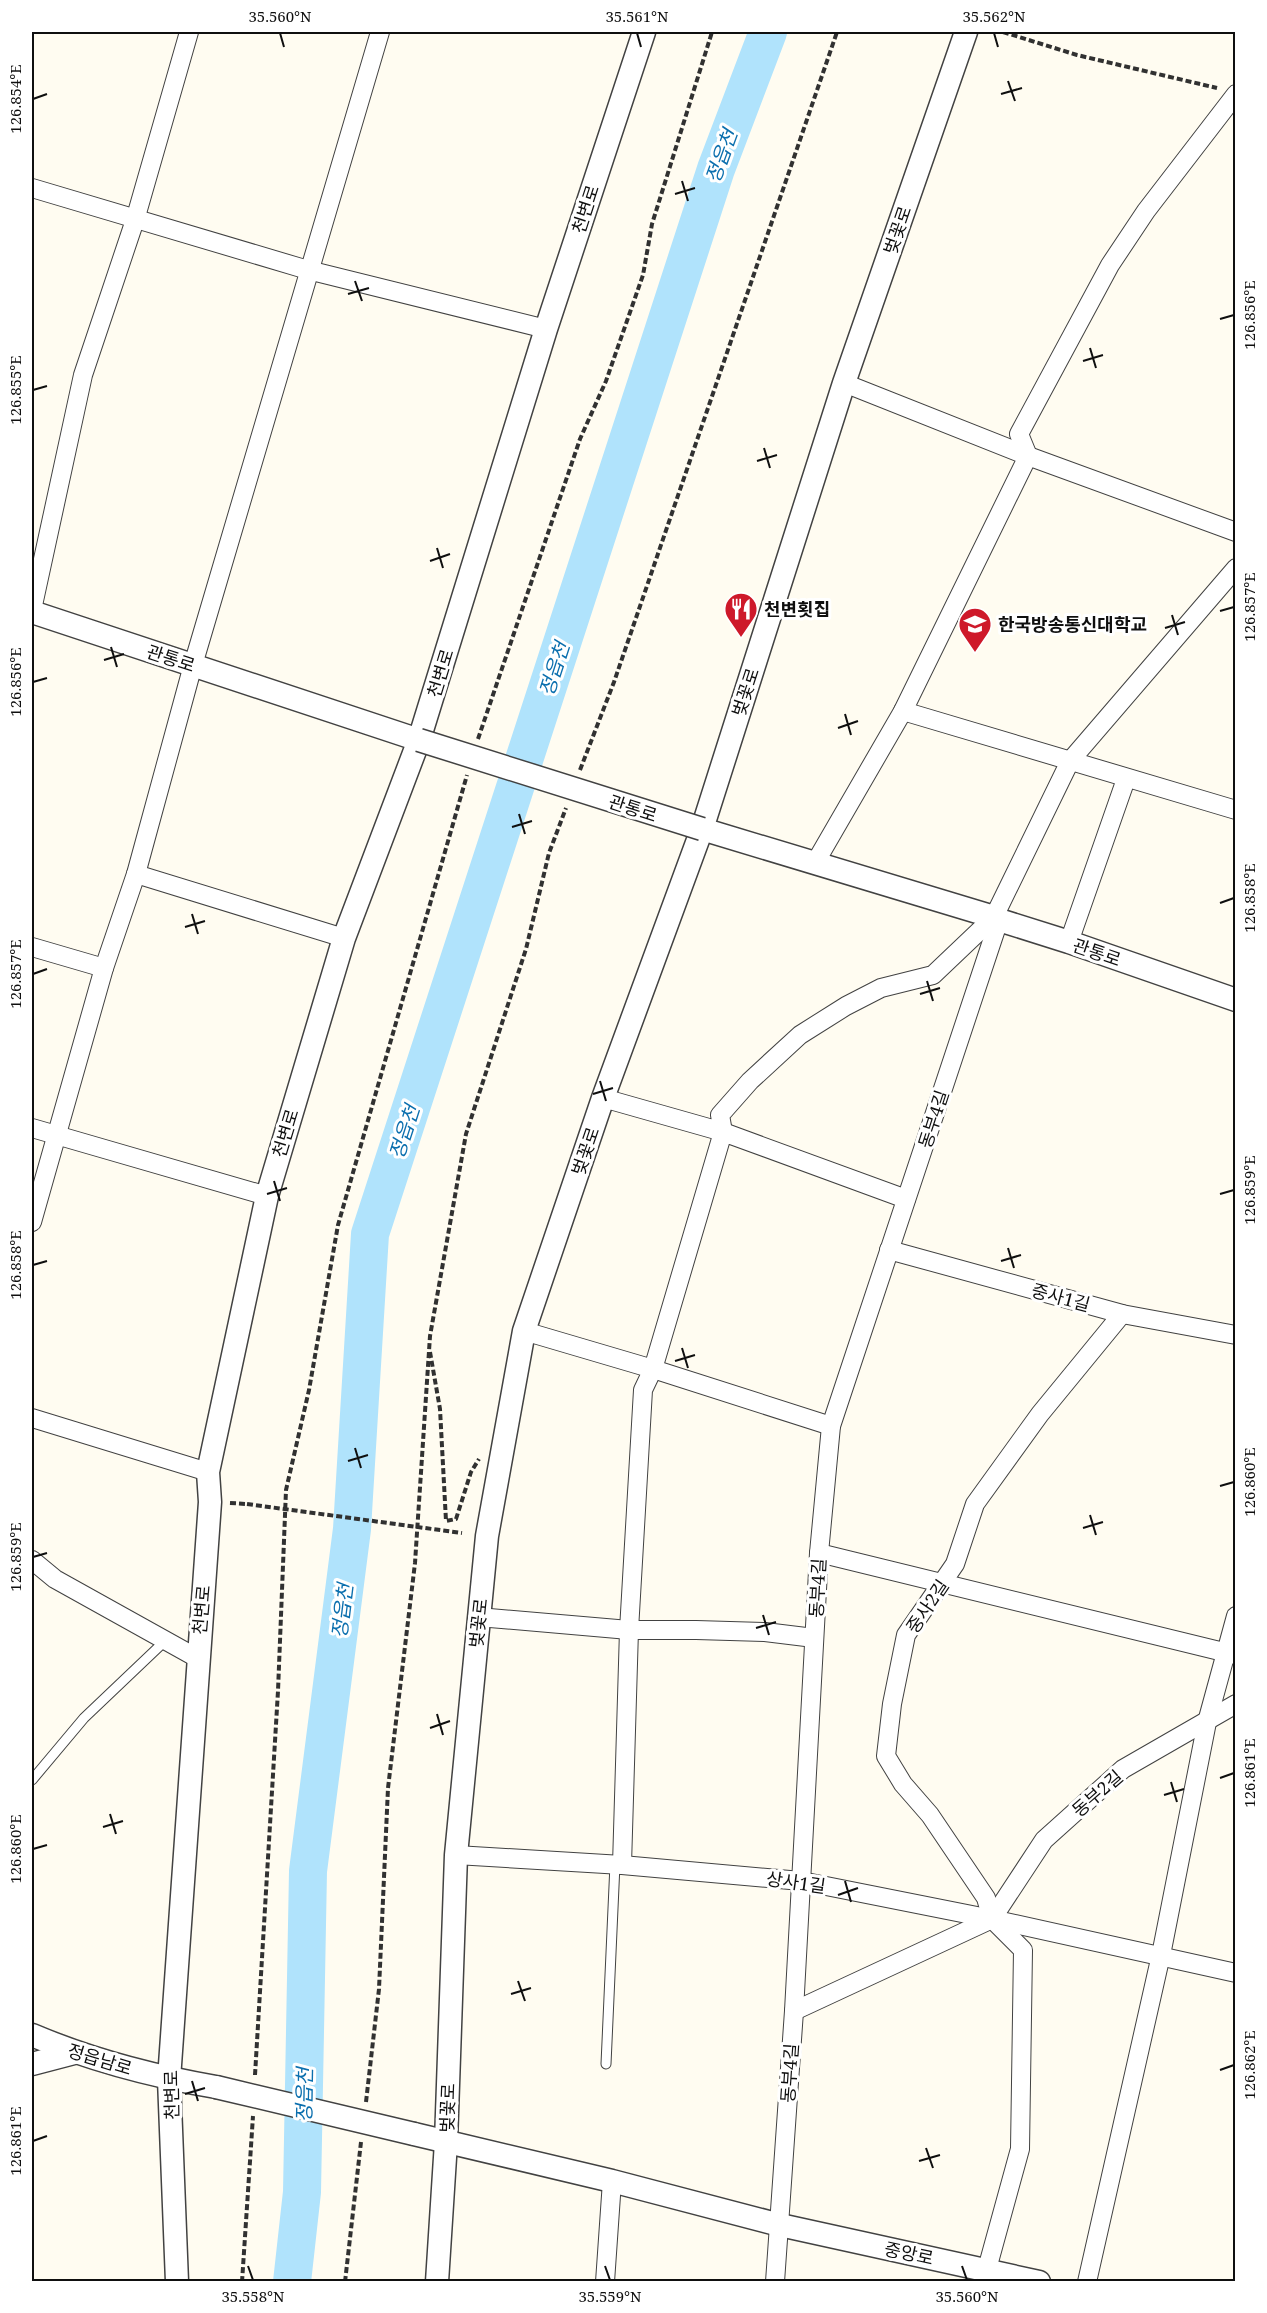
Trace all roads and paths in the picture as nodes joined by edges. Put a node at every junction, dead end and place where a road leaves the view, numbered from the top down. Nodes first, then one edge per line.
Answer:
1 (189, 32) edge
2 (380, 32) edge
3 (644, 32) edge
4 (712, 32) edge
5 (837, 32) edge
6 (966, 32) edge
7 (1003, 32) edge
8 (1230, 92) edge
9 (32, 188) edge
10 (135, 220) junction
11 (308, 270) junction
12 (546, 329) junction
13 (844, 383) junction
14 (1028, 456) junction
15 (1236, 532) edge
16 (1236, 568) edge
17 (32, 611) edge
18 (193, 665) junction
19 (903, 711) junction
20 (419, 740) junction
21 (476, 744) dead end
22 (1070, 761) junction
23 (470, 766) dead end
24 (578, 778) dead end
25 (1126, 779) junction
26 (569, 800) dead end
27 (1236, 810) edge
28 (702, 829) junction
29 (816, 863) junction
30 (135, 874) junction
31 (997, 918) junction
32 (344, 938) junction
33 (1069, 942) junction
34 (32, 947) edge
35 (104, 968) junction
36 (1236, 1000) edge
37 (603, 1098) junction
38 (32, 1128) edge
39 (723, 1132) junction
40 (57, 1134) junction
41 (267, 1196) junction
42 (906, 1199) junction
43 (32, 1222) edge
44 (889, 1250) junction
45 (1122, 1314) junction
46 (524, 1331) junction
47 (1236, 1335) edge
48 (429, 1346) junction
49 (653, 1369) junction
50 (32, 1418) edge
51 (831, 1426) junction
52 (505, 1442) junction
53 (208, 1472) junction
54 (247, 1504) dead end
55 (462, 1533) dead end
56 (819, 1553) junction
57 (32, 1560) edge
58 (942, 1581) junction
59 (1236, 1616) edge
60 (478, 1617) junction
61 (629, 1630) junction
62 (814, 1638) junction
63 (166, 1640) junction
64 (1230, 1654) edge
65 (198, 1658) junction
66 (1236, 1704) edge
67 (1207, 1722) junction
68 (32, 1780) edge
69 (456, 1855) junction
70 (619, 1864) junction
71 (801, 1881) junction
72 (992, 1918) junction
73 (1161, 1955) junction
74 (1236, 1973) edge
75 (794, 2011) junction
76 (32, 2035) edge
77 (74, 2053) junction
78 (32, 2064) edge
79 (606, 2064) dead end
80 (169, 2079) junction
81 (255, 2079) dead end
82 (365, 2106) dead end
83 (253, 2112) dead end
84 (361, 2141) dead end
85 (446, 2142) junction
86 (612, 2181) junction
87 (780, 2225) junction
88 (987, 2270) junction
89 (177, 2282) edge
90 (242, 2282) edge
91 (345, 2282) edge
92 (437, 2282) edge
93 (605, 2282) edge
94 (776, 2282) edge
95 (1039, 2282) edge
96 (1087, 2282) edge

1 - 10 street
2 - 11 street
3 - 12 street, 천변로
4 - 21 path
5 - 24 path
6 - 13 street, 벚꽃로
7 - 8 path
8 - 14 street
9 - 10 street
10 - 11 street
10 - 17 street
11 - 12 street
11 - 18 street
12 - 20 street, 천변로
13 - 14 street
13 - 28 street, 벚꽃로
14 - 15 street
14 - 19 street
16 - 22 street
17 - 18 street, 관통로
18 - 20 street, 관통로
18 - 30 street
19 - 22 street
19 - 29 street
20 - 28 street, 관통로, bridge
20 - 32 street, 천변로
22 - 25 street
22 - 31 street
23 - 81 path
25 - 27 street
25 - 33 street
26 - 48 path
28 - 29 street, 관통로
28 - 37 street, 벚꽃로
29 - 31 street, 관통로
30 - 32 street
30 - 35 street
31 - 33 street, 관통로
31 - 39 street
31 - 42 street, 동부4길
32 - 41 street, 천변로
33 - 36 street, 관통로
34 - 35 street
35 - 40 street
37 - 39 street
37 - 46 street, 벚꽃로
38 - 40 street
39 - 42 street
39 - 49 street
40 - 41 street
40 - 43 street
41 - 53 street, 천변로
42 - 44 street, 동부4길
44 - 45 street, 중사1길
44 - 51 street, 동부4길
45 - 47 street, 중사1길
45 - 58 street, 중사2길
46 - 49 street
46 - 52 street, 벚꽃로
48 - 52 path
48 - 82 path
49 - 51 street
49 - 61 street
50 - 53 street
51 - 56 street, 동부4길
52 - 60 street, 벚꽃로
53 - 65 street, 천변로
54 - 55 path, bridge
56 - 58 street
56 - 62 street, 동부4길
57 - 63 street
58 - 64 street
58 - 72 street, 중사2길
59 - 64 street
60 - 61 street
60 - 69 street, 벚꽃로
61 - 62 street
61 - 70 street
62 - 71 street, 동부4길
63 - 65 street
63 - 68 lane
64 - 67 street
65 - 80 street, 천변로
66 - 67 street, 동부2길
67 - 72 street, 동부2길
67 - 73 street
69 - 70 street, 상사1길
69 - 85 street, 벚꽃로
70 - 71 street, 상사1길
70 - 79 lane
71 - 72 street, 상사1길
71 - 75 street, 동부4길
72 - 73 street, 상사1길
72 - 75 street
72 - 88 street
73 - 74 street, 상사1길
73 - 96 street
75 - 87 street, 동부4길
76 - 77 street, 정읍남로
77 - 78 street
77 - 80 street, 정읍남로
80 - 85 street, 정읍남로, bridge
80 - 89 street, 천변로
83 - 90 path
84 - 91 path
85 - 86 street, 중앙로
85 - 92 street, 벚꽃로
86 - 87 street, 중앙로
86 - 93 street
87 - 88 street, 중앙로
87 - 94 street, 동부4길
88 - 95 street, 중앙로

